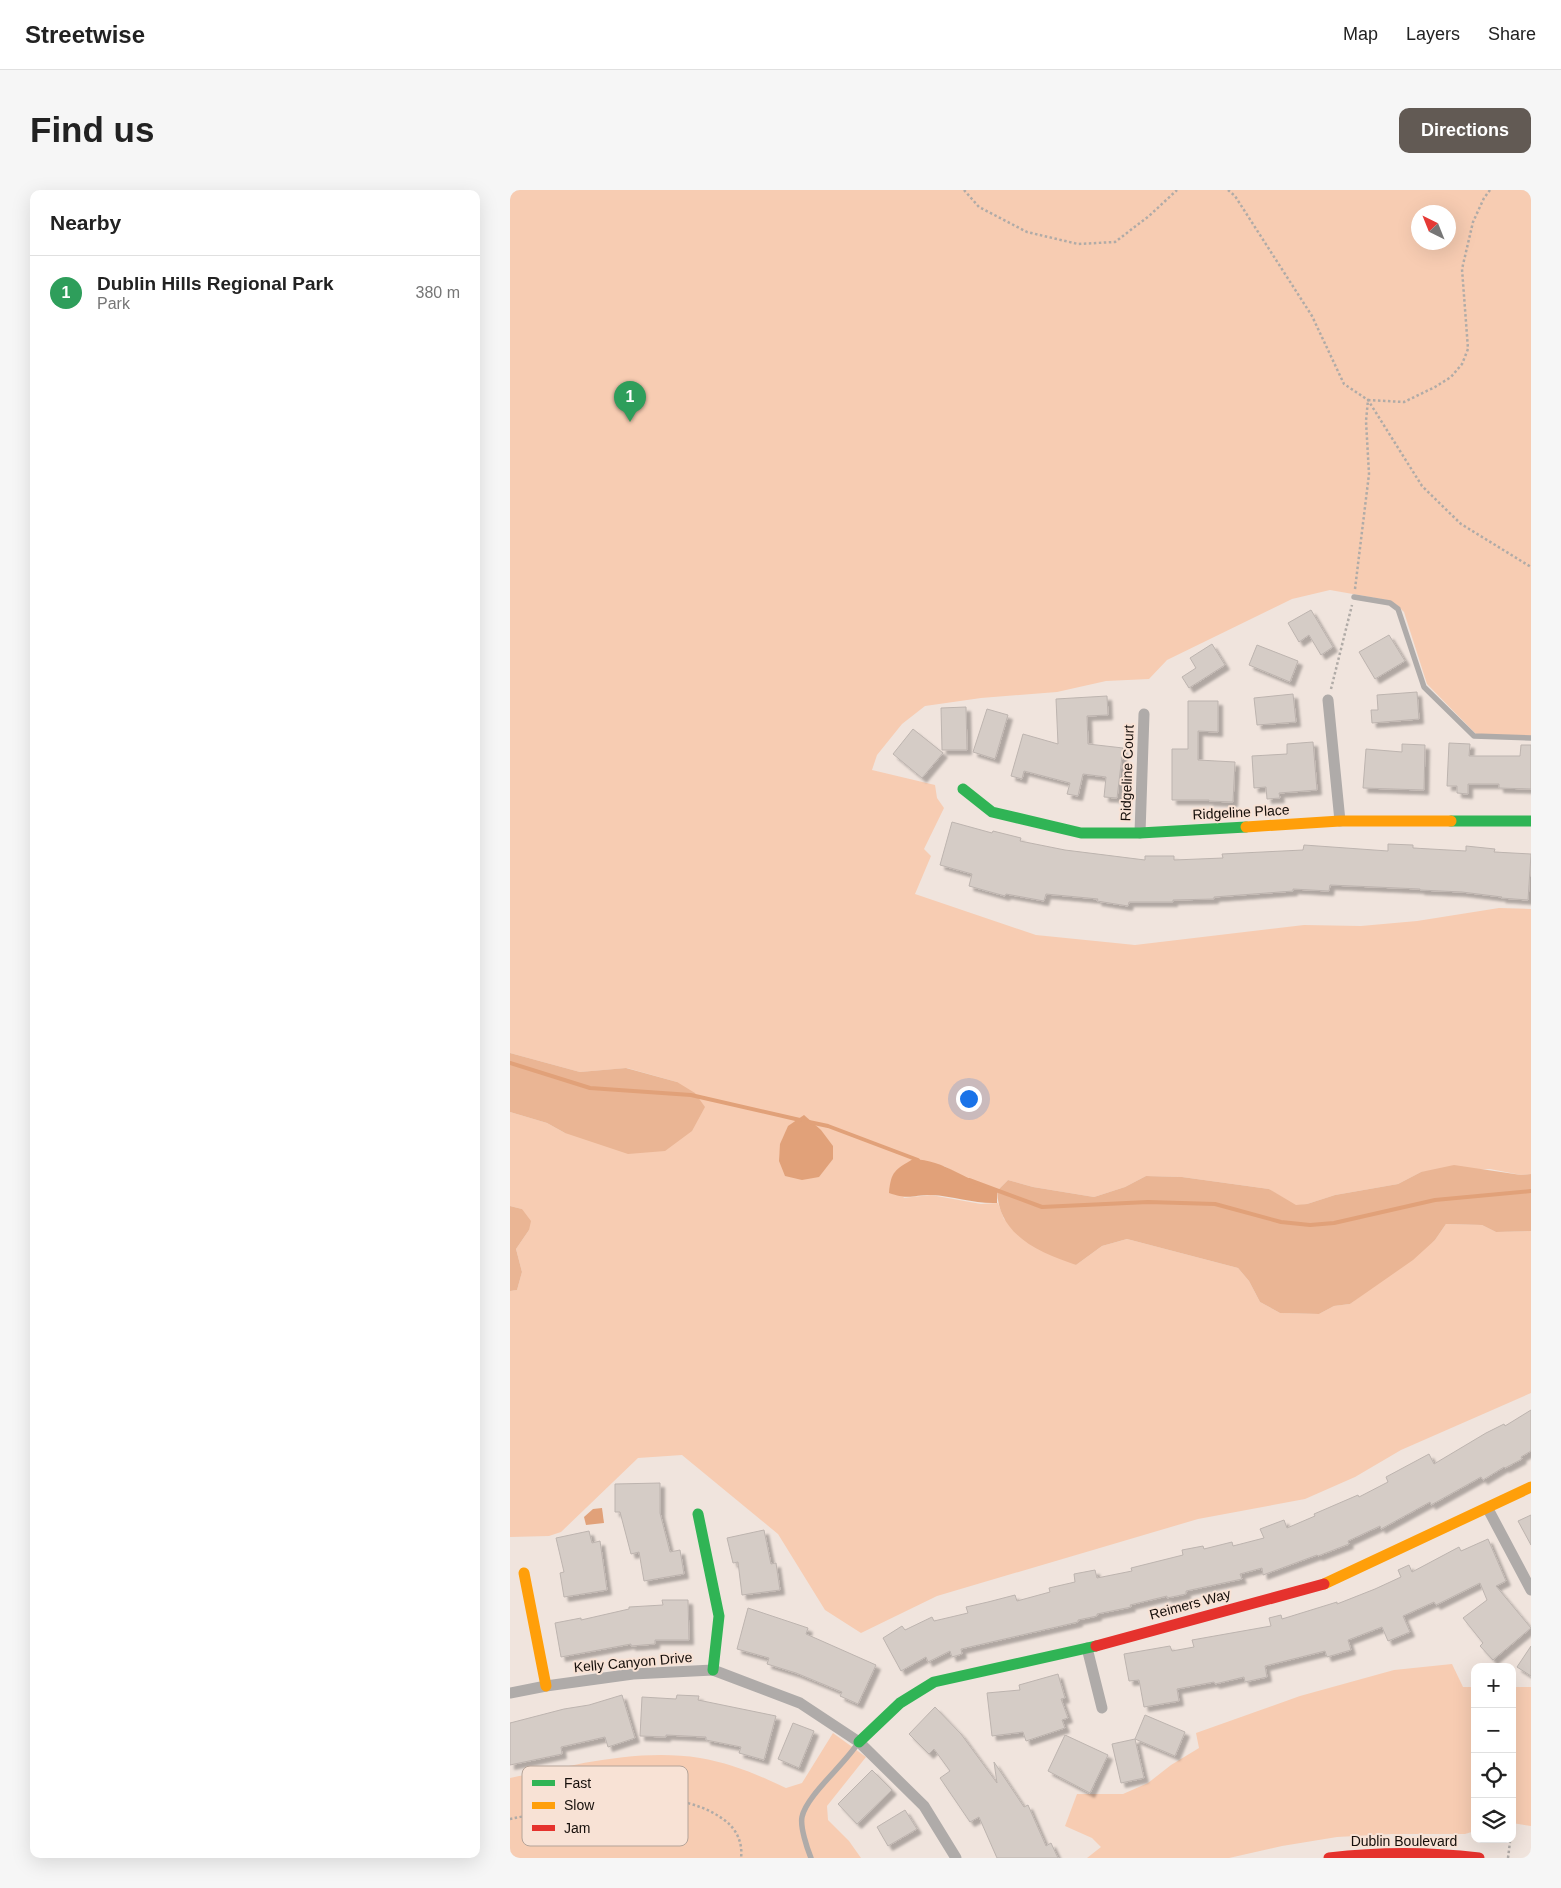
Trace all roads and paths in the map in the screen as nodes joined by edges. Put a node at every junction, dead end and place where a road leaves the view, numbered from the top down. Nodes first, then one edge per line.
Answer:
1 (964, 190) edge
2 (1177, 190) edge
3 (1228, 190) edge
4 (1490, 190) edge
5 (1368, 400) junction
6 (1531, 567) edge
7 (1354, 597) junction
8 (1328, 700) joint
9 (1144, 714) dead end
10 (1531, 738) edge
11 (963, 789) dead end
12 (1340, 821) junction
13 (1531, 822) edge
14 (1140, 833) junction
15 (1531, 1487) edge
16 (1488, 1509) junction
17 (698, 1514) dead end
18 (524, 1573) dead end
19 (1531, 1590) edge
20 (1087, 1648) junction
21 (713, 1670) junction
22 (546, 1686) junction
23 (510, 1693) edge
24 (1102, 1708) dead end
25 (859, 1742) junction
26 (688, 1803) edge
27 (1510, 1843) edge
28 (741, 1858) edge
29 (811, 1858) edge
30 (956, 1858) edge
31 (1329, 1858) edge
32 (1479, 1858) edge
33 (1508, 1858) edge

1 - 2 path
3 - 5 path
4 - 5 path
5 - 6 path
5 - 7 path
7 - 8 path
7 - 10 lane
8 - 12 street
9 - 14 street, Ridgeline Court
11 - 14 street, Ridgeline Place
12 - 13 street, Ridgeline Place
12 - 14 street, Ridgeline Place
15 - 16 street, Reimers Way
16 - 19 street
16 - 20 street, Reimers Way
17 - 21 street
18 - 22 street
20 - 24 street
20 - 25 street, Reimers Way
21 - 22 street, Kelly Canyon Drive
21 - 25 street, Kelly Canyon Drive
22 - 23 street, Kelly Canyon Drive
25 - 29 lane
25 - 30 street, Kelly Canyon Drive
26 - 28 path
27 - 33 path
31 - 32 street, Dublin Boulevard

